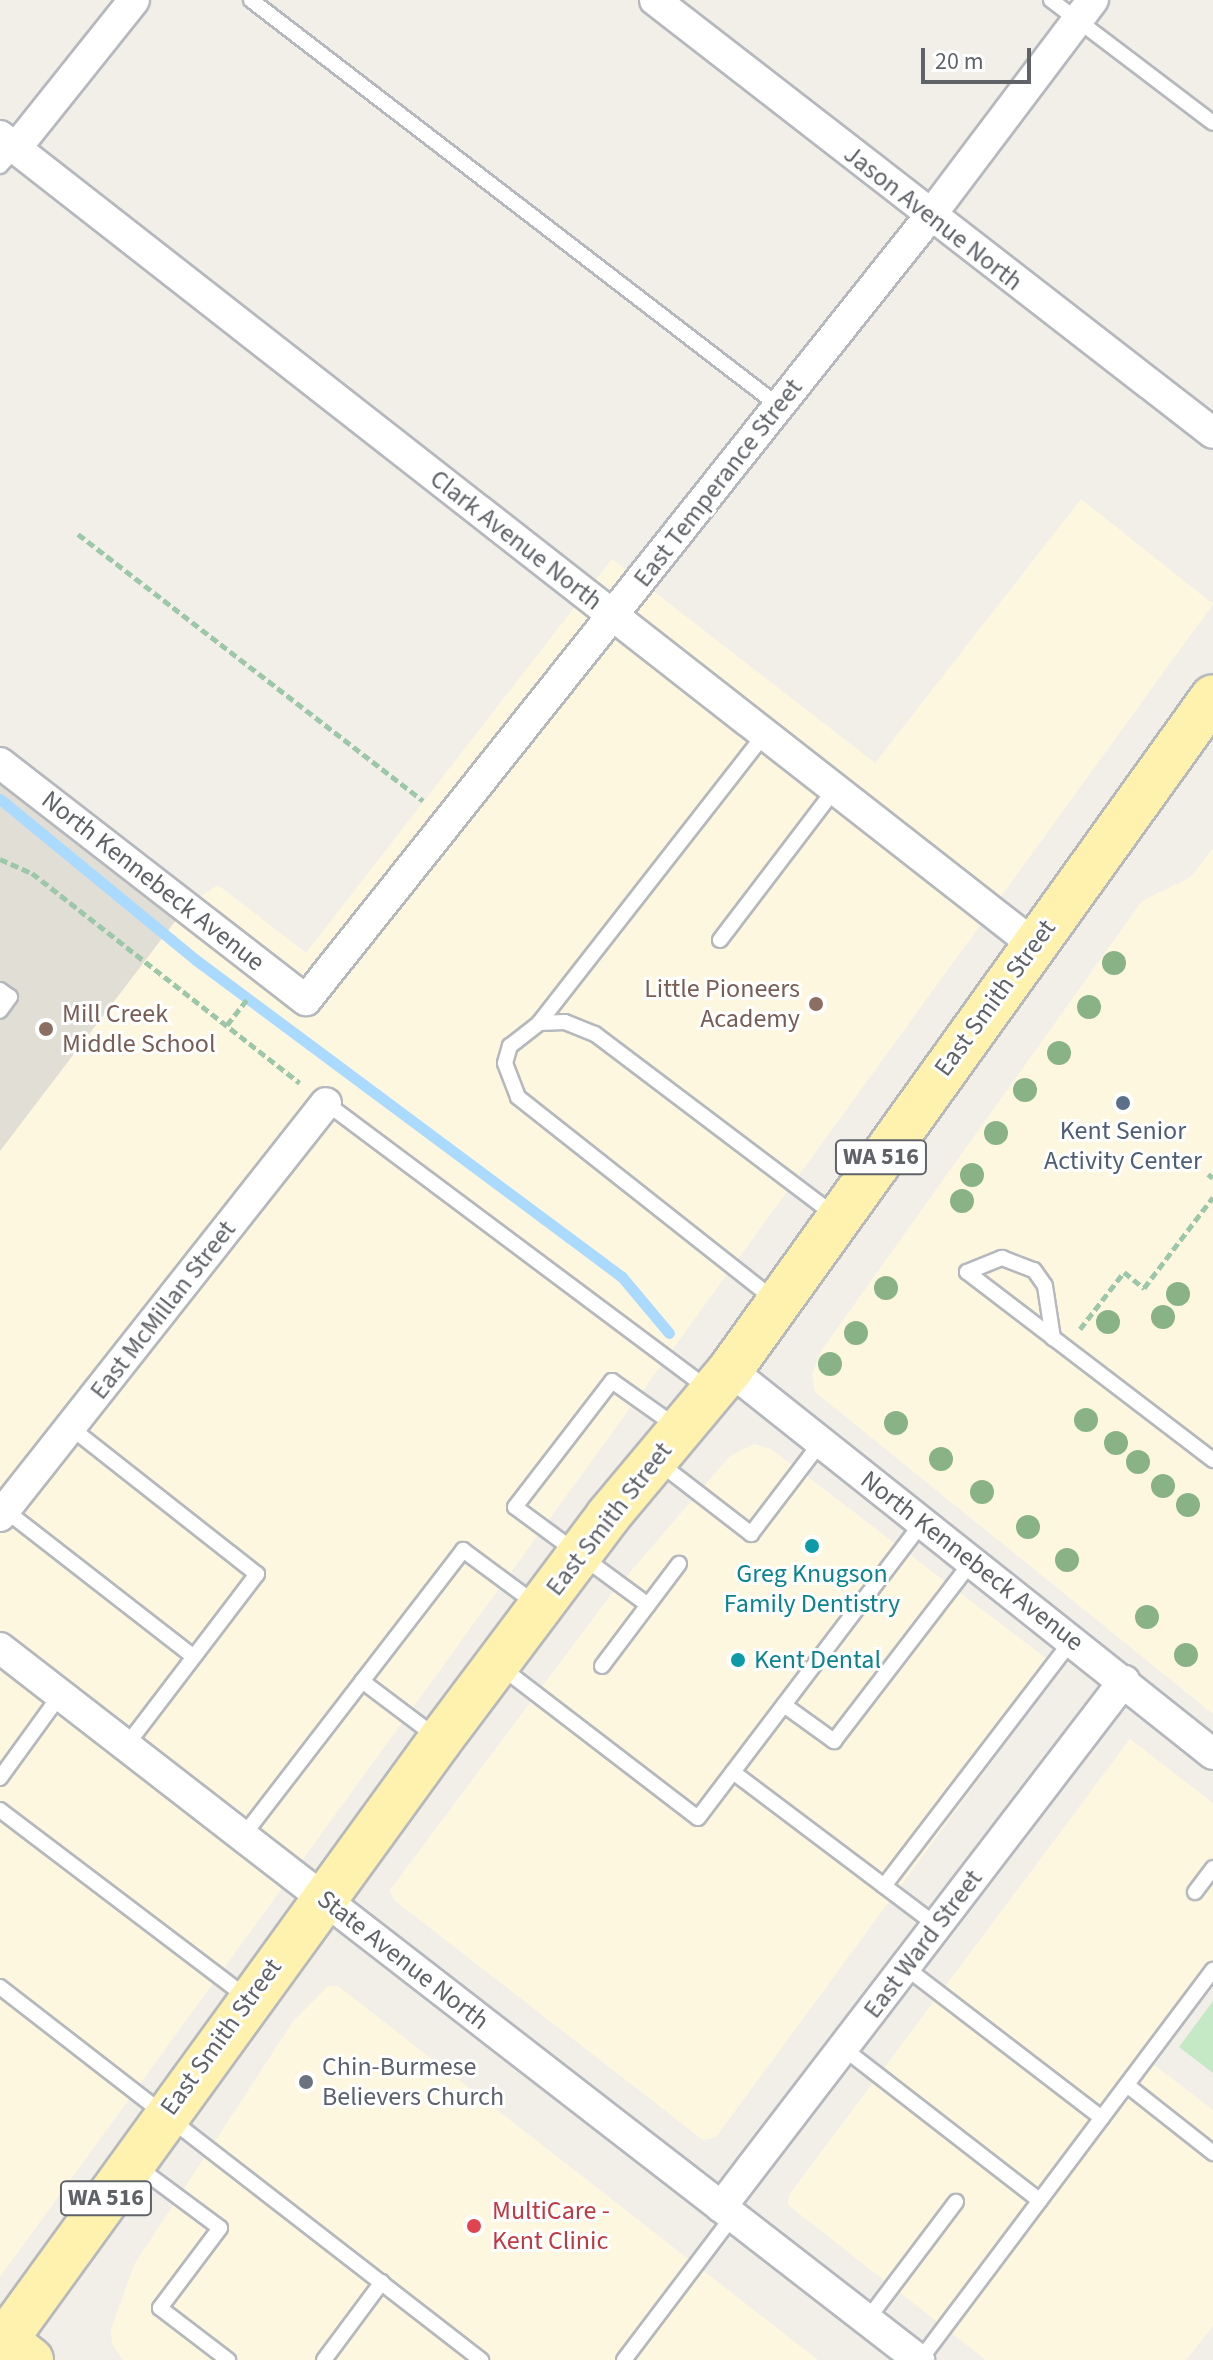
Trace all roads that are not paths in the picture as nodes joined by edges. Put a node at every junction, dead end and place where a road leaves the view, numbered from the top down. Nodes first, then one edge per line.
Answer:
1 (134, 0) edge
2 (251, 0) edge
3 (655, 0) edge
4 (1051, 0) edge
5 (1086, 10) edge
6 (1213, 123) edge
7 (5, 150) edge
8 (930, 216) junction
9 (779, 406) junction
10 (1213, 433) edge
11 (613, 615) junction
12 (1213, 697) edge
13 (765, 734) junction
14 (0, 763) edge
15 (835, 789) junction
16 (720, 940) dead end
17 (1033, 944) junction
18 (0, 990) edge
19 (306, 1000) joint
20 (0, 1011) edge
21 (539, 1023) junction
22 (326, 1103) joint
23 (838, 1218) junction
24 (778, 1303) junction
25 (1053, 1338) junction
26 (720, 1381) junction
27 (70, 1427) junction
28 (821, 1442) junction
29 (668, 1444) junction
30 (1213, 1460) edge
31 (2, 1513) edge
32 (923, 1522) junction
33 (579, 1554) junction
34 (972, 1561) junction
35 (679, 1564) dead end
36 (648, 1605) junction
37 (540, 1606) junction
38 (1072, 1640) junction
39 (0, 1648) edge
40 (194, 1657) junction
41 (497, 1664) junction
42 (602, 1666) dead end
43 (362, 1681) junction
44 (1124, 1681) junction
45 (60, 1695) junction
46 (784, 1705) junction
47 (440, 1740) junction
48 (126, 1746) junction
49 (1212, 1751) edge
50 (733, 1772) junction
51 (0, 1778) edge
52 (0, 1810) edge
53 (243, 1836) junction
54 (1213, 1868) edge
55 (884, 1886) junction
56 (1195, 1892) dead end
57 (322, 1898) junction
58 (937, 1926) junction
59 (905, 1967) junction
60 (1213, 1970) edge
61 (0, 1987) edge
62 (249, 1998) junction
63 (843, 2048) junction
64 (1127, 2085) junction
65 (165, 2114) junction
66 (1102, 2118) junction
67 (1213, 2153) edge
68 (131, 2162) junction
69 (1040, 2201) junction
70 (956, 2202) dead end
71 (727, 2212) junction
72 (382, 2282) junction
73 (867, 2320) junction
74 (18, 2350) edge
75 (228, 2360) edge
76 (324, 2360) edge
77 (481, 2360) edge
78 (624, 2360) edge
79 (919, 2360) edge

1 - 7 street
2 - 9 lane
3 - 8 street, Jason Avenue North
4 - 5 lane
5 - 6 lane
5 - 8 street, East Temperance Street
7 - 11 street, Clark Avenue North
8 - 9 street, East Temperance Street
8 - 10 street, Jason Avenue North
9 - 11 street, East Temperance Street
11 - 13 street, Clark Avenue North
11 - 19 street, East Temperance Street
12 - 17 main road, East Smith Street / WA 516
13 - 15 street, Clark Avenue North
13 - 21 lane
14 - 19 street, North Kennebeck Avenue
15 - 16 lane
15 - 17 street, Clark Avenue North
17 - 23 main road, East Smith Street / WA 516
18 - 20 lane
21 - 23 lane
21 - 24 lane
22 - 26 lane
22 - 27 street, East McMillan Street
23 - 24 main road, East Smith Street / WA 516
24 - 26 main road, East Smith Street / WA 516
25 - 25 lane
25 - 30 lane
26 - 28 street, North Kennebeck Avenue
26 - 29 main road, East Smith Street / WA 516
27 - 31 street, East McMillan Street
27 - 40 lane
28 - 29 lane
28 - 32 street, North Kennebeck Avenue
29 - 33 main road, East Smith Street / WA 516
29 - 33 lane
31 - 40 lane
32 - 34 street, North Kennebeck Avenue
32 - 46 lane
33 - 36 lane
33 - 37 main road, East Smith Street / WA 516
34 - 38 street, North Kennebeck Avenue
34 - 46 lane
35 - 36 lane
36 - 42 lane
37 - 41 main road, East Smith Street / WA 516
37 - 43 lane
38 - 44 street, North Kennebeck Avenue
38 - 55 lane
39 - 45 street, State Avenue North
40 - 48 lane
41 - 47 main road, East Smith Street / WA 516
41 - 50 lane
43 - 47 lane
43 - 53 lane
44 - 49 street, North Kennebeck Avenue
44 - 58 street, East Ward Street
45 - 48 street, State Avenue North
45 - 51 lane
46 - 50 lane
47 - 57 main road, East Smith Street / WA 516
48 - 53 street, State Avenue North
50 - 55 lane
52 - 62 lane
53 - 57 street, State Avenue North
54 - 56 lane
55 - 58 lane
57 - 62 main road, East Smith Street / WA 516
57 - 71 street, State Avenue North
58 - 59 street, East Ward Street
59 - 63 street, East Ward Street
59 - 66 lane
60 - 64 lane
61 - 65 lane
62 - 65 main road, East Smith Street / WA 516
63 - 69 lane
63 - 71 street, East Ward Street
64 - 66 lane
64 - 67 lane
65 - 68 main road, East Smith Street / WA 516
65 - 72 lane
66 - 69 lane
68 - 74 main road, East Smith Street / WA 516
68 - 75 lane
69 - 79 lane
70 - 73 lane
71 - 73 street, State Avenue North
71 - 78 lane
72 - 76 lane
72 - 77 lane
73 - 79 street, State Avenue North

